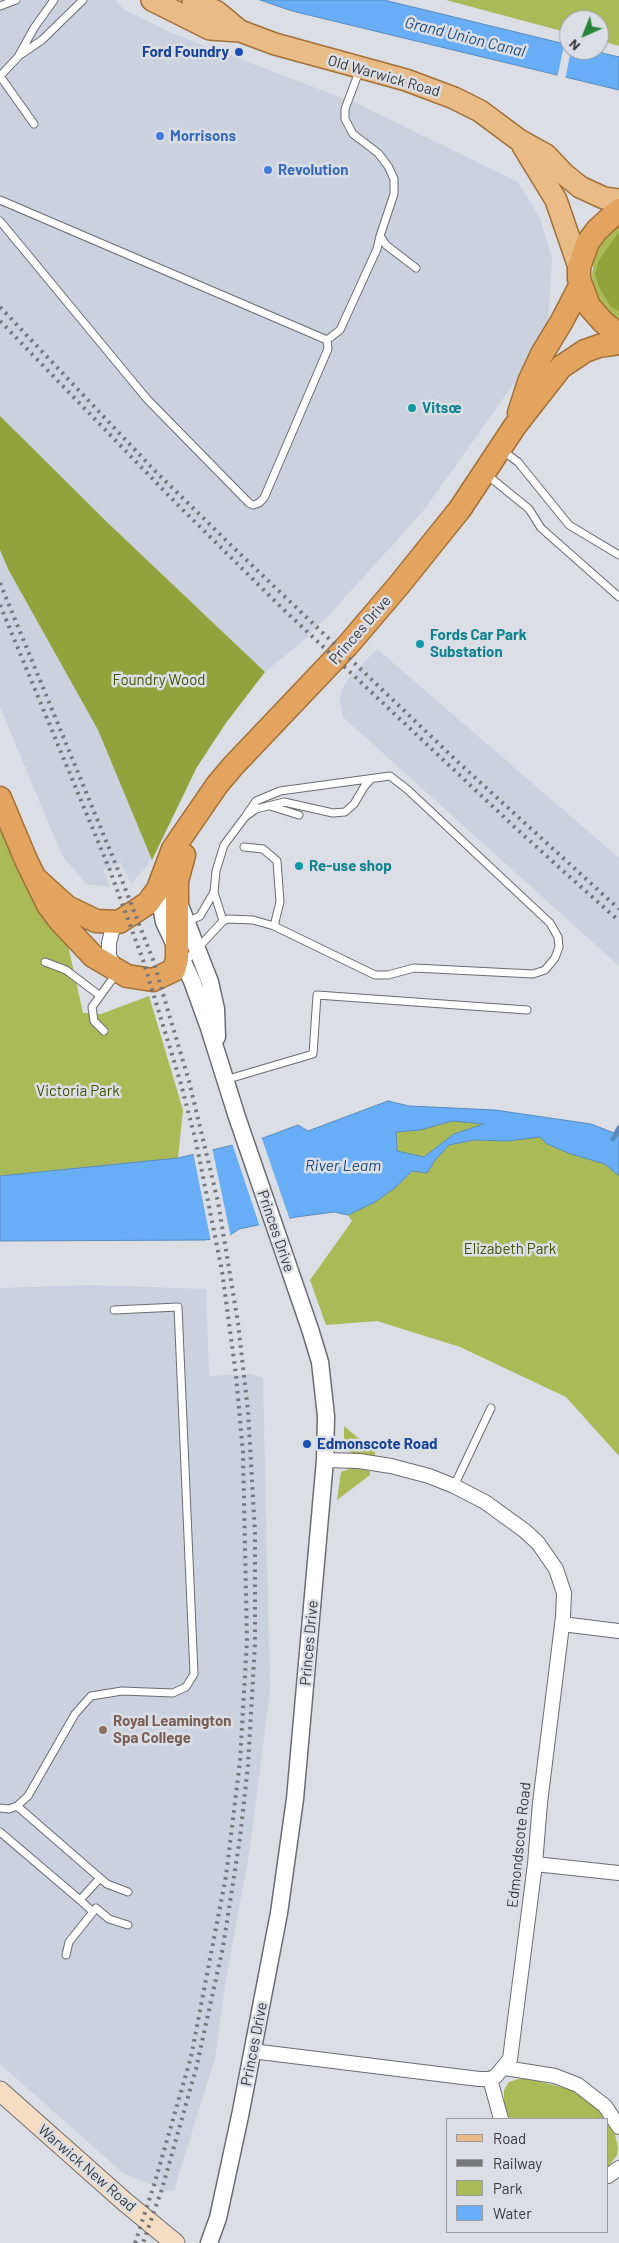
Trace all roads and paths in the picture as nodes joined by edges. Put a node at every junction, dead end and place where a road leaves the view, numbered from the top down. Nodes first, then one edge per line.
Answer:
1 (16, 0) edge
2 (54, 0) edge
3 (83, 0) edge
4 (152, 0) edge
5 (193, 0) edge
6 (0, 6) edge
7 (240, 31) junction
8 (18, 57) junction
9 (360, 69) junction
10 (0, 76) edge
11 (34, 124) dead end
12 (519, 140) junction
13 (0, 200) edge
14 (619, 200) edge
15 (619, 210) edge
16 (0, 220) edge
17 (380, 236) junction
18 (416, 268) dead end
19 (580, 277) junction
20 (619, 335) edge
21 (326, 340) junction
22 (619, 343) edge
23 (515, 426) junction
24 (501, 449) junction
25 (484, 473) junction
26 (619, 555) edge
27 (619, 598) edge
28 (371, 779) junction
29 (0, 798) edge
30 (269, 806) junction
31 (299, 815) dead end
32 (245, 817) junction
33 (244, 847) dead end
34 (35, 878) junction
35 (214, 892) junction
36 (168, 894) junction
37 (223, 921) junction
38 (118, 922) junction
39 (186, 923) junction
40 (274, 926) junction
41 (183, 959) junction
42 (45, 962) dead end
43 (118, 972) junction
44 (99, 995) junction
45 (527, 1010) dead end
46 (104, 1031) dead end
47 (225, 1080) junction
48 (114, 1310) dead end
49 (491, 1408) dead end
50 (325, 1460) junction
51 (454, 1486) junction
52 (562, 1624) junction
53 (619, 1632) edge
54 (18, 1806) junction
55 (0, 1808) edge
56 (0, 1832) edge
57 (535, 1864) junction
58 (619, 1873) edge
59 (100, 1878) junction
60 (128, 1892) dead end
61 (80, 1900) junction
62 (93, 1912) junction
63 (128, 1925) dead end
64 (66, 1955) dead end
65 (252, 2050) junction
66 (505, 2068) junction
67 (490, 2079) junction
68 (3, 2094) edge
69 (501, 2118) edge
70 (619, 2126) edge
71 (175, 2243) edge
72 (209, 2243) edge

1 - 6 lane
2 - 8 lane
3 - 8 lane
4 - 7 main road, Old Warwick Road
5 - 7 main road, Old Warwick Road
7 - 9 main road, Old Warwick Road
8 - 10 lane
9 - 12 main road, Old Warwick Road
9 - 17 lane
10 - 11 lane
12 - 14 main road, Old Warwick Road
12 - 19 main road, Old Warwick Road
13 - 21 lane
15 - 19 highway, Princes Drive
16 - 21 lane
17 - 18 lane
17 - 21 lane
19 - 20 highway
19 - 23 highway, Princes Drive
22 - 23 highway, Princes Drive
23 - 24 highway, Princes Drive
24 - 25 highway, Princes Drive
24 - 26 lane
25 - 27 lane
25 - 36 highway, Princes Drive
28 - 30 lane
28 - 32 lane
28 - 40 lane
29 - 34 highway
30 - 31 lane
30 - 32 lane
32 - 35 lane
33 - 40 lane
34 - 38 highway
34 - 43 highway
35 - 37 lane
35 - 39 lane
36 - 38 highway
36 - 39 street, Princes Drive
36 - 41 highway, Princes Drive
37 - 40 lane
37 - 41 lane
38 - 43 street
39 - 41 street, Princes Drive
41 - 43 highway
41 - 47 street, Princes Drive
42 - 44 lane
43 - 44 lane
44 - 46 lane
45 - 47 lane
47 - 50 street, Princes Drive
48 - 54 lane
49 - 51 lane
50 - 51 street, Edmondscote Road
50 - 65 street, Princes Drive
51 - 52 street, Edmondscote Road
52 - 53 street
52 - 57 street, Edmondscote Road
54 - 55 lane
54 - 59 lane
56 - 61 lane
57 - 58 street
57 - 66 street, Edmondscote Road
59 - 60 lane
59 - 61 lane
61 - 62 lane
62 - 63 lane
62 - 64 lane
65 - 67 street
65 - 72 street, Princes Drive
66 - 67 street
66 - 70 street
67 - 69 street
68 - 71 main road, Warwick New Road

